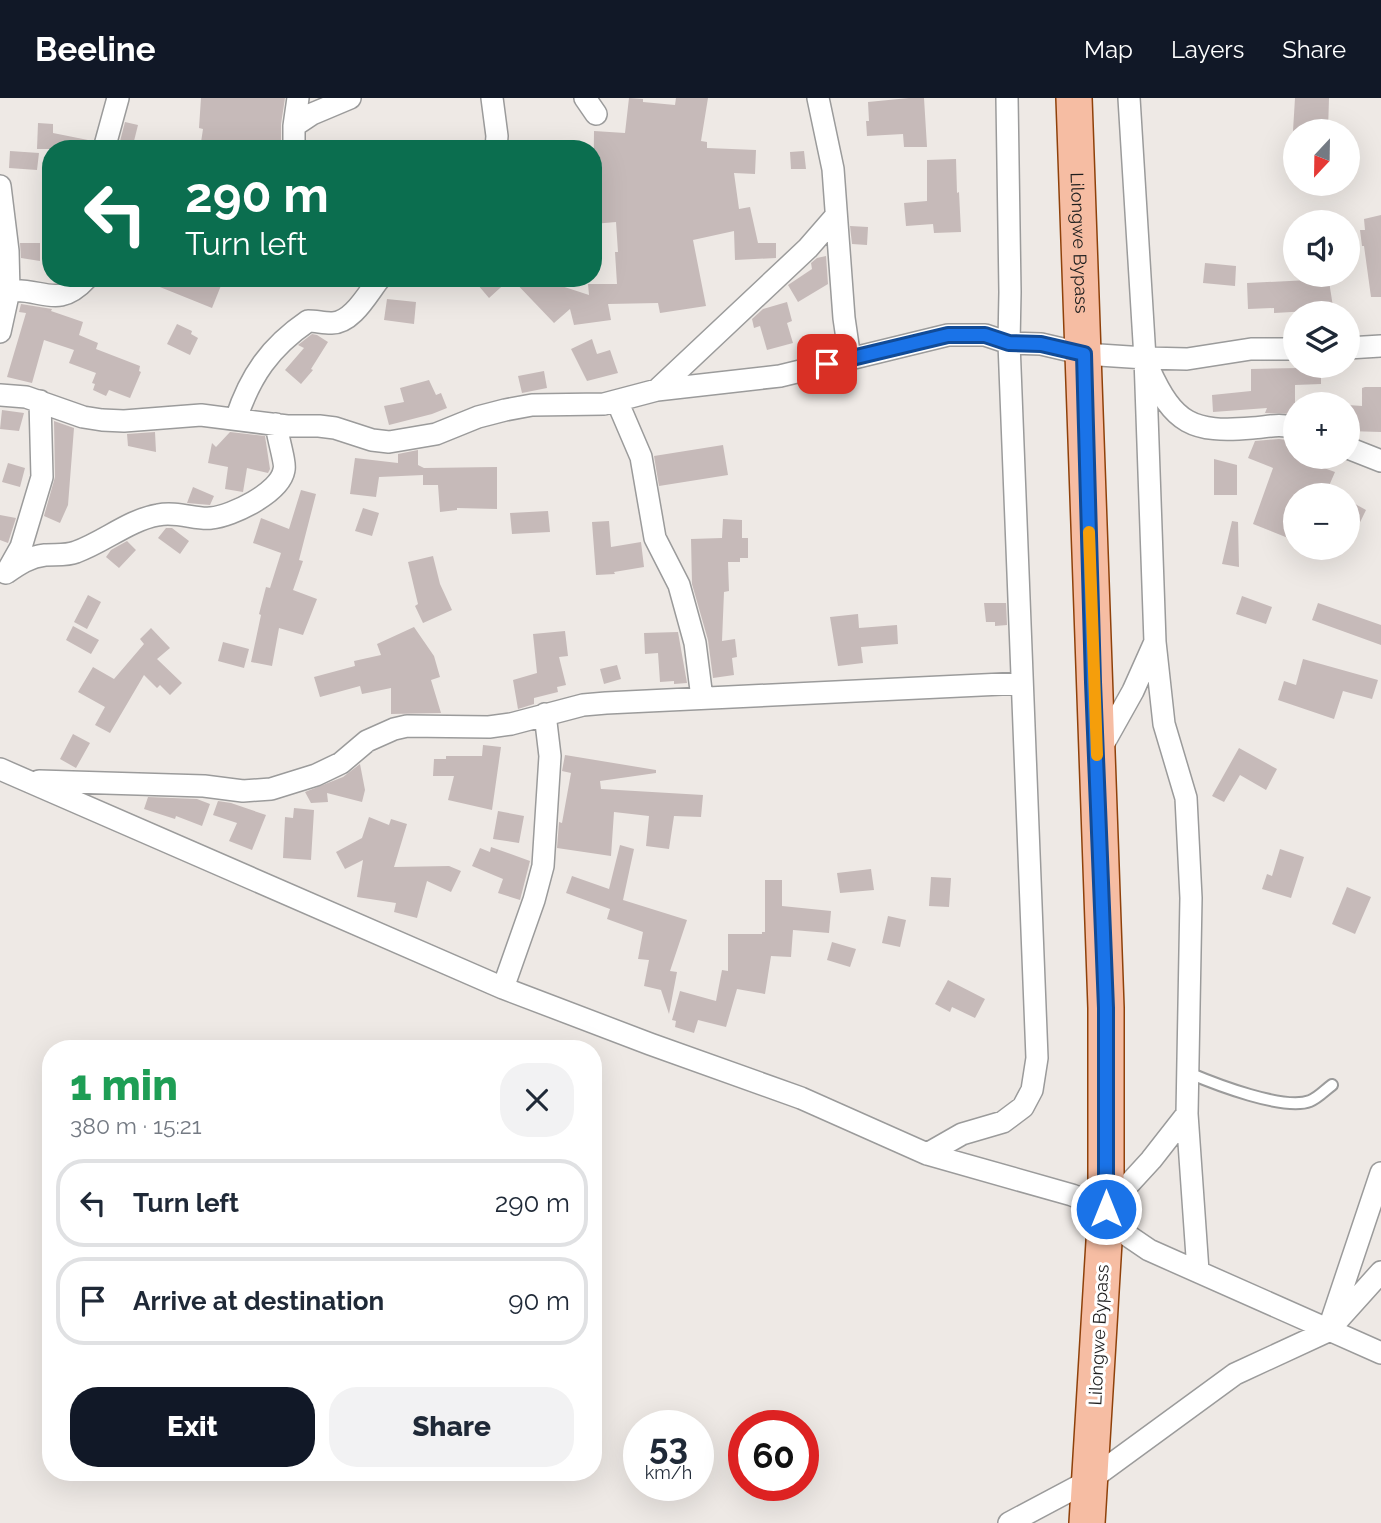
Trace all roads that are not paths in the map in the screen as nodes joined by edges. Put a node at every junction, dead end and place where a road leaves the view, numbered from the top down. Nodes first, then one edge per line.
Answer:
1 (118, 98) edge
2 (298, 98) edge
3 (350, 98) edge
4 (492, 98) edge
5 (818, 98) edge
6 (1007, 98) edge
7 (1074, 98) edge
8 (1129, 98) edge
9 (294, 126) junction
10 (106, 140) edge
11 (294, 140) edge
12 (497, 140) edge
13 (0, 186) edge
14 (835, 217) junction
15 (76, 287) edge
16 (373, 287) edge
17 (9, 291) junction
18 (0, 332) edge
19 (1009, 343) junction
20 (1381, 346) edge
21 (1360, 347) edge
22 (1283, 349) edge
23 (1084, 354) junction
24 (1145, 358) junction
25 (850, 359) junction
26 (657, 390) junction
27 (0, 395) edge
28 (40, 401) junction
29 (617, 401) junction
30 (236, 419) junction
31 (276, 424) junction
32 (1283, 426) edge
33 (1360, 453) edge
34 (1381, 461) edge
35 (3, 578) edge
36 (1155, 642) junction
37 (1021, 683) junction
38 (702, 698) junction
39 (545, 714) junction
40 (1097, 756) junction
41 (0, 769) edge
42 (28, 781) junction
43 (503, 988) junction
44 (1189, 1073) junction
45 (1332, 1085) dead end
46 (1187, 1114) junction
47 (928, 1154) junction
48 (1381, 1173) edge
49 (1106, 1209) junction
50 (1198, 1271) junction
51 (1381, 1272) edge
52 (1328, 1331) junction
53 (1381, 1353) edge
54 (1090, 1480) junction
55 (1009, 1523) edge
56 (1087, 1523) edge

1 - 10 street
2 - 9 street
3 - 9 street
4 - 12 street
5 - 14 street
6 - 19 street
7 - 23 main road, Lilongwe Bypass
8 - 24 street
9 - 11 street
13 - 17 street
14 - 25 street
14 - 26 street
15 - 17 street
16 - 30 street
17 - 18 street
19 - 23 street
19 - 25 street
19 - 37 street
20 - 21 street
22 - 24 street
23 - 24 street
23 - 40 main road, Lilongwe Bypass
24 - 32 street
24 - 36 street
25 - 26 street
26 - 29 street
27 - 28 street
28 - 30 street
28 - 35 street
29 - 31 street
29 - 38 street
30 - 31 street
31 - 35 street
33 - 34 street
36 - 40 street
36 - 44 street
37 - 38 street
37 - 47 street
38 - 39 street
39 - 42 street
39 - 43 street
40 - 49 main road, Lilongwe Bypass
41 - 42 street
42 - 43 street
43 - 47 street
44 - 45 lane
44 - 46 street
46 - 49 street
46 - 50 street
47 - 49 street
48 - 52 street
49 - 50 street
49 - 54 main road, Lilongwe Bypass
50 - 52 street
51 - 52 street
52 - 53 street
52 - 54 street
54 - 55 street
54 - 56 main road, Lilongwe Bypass

